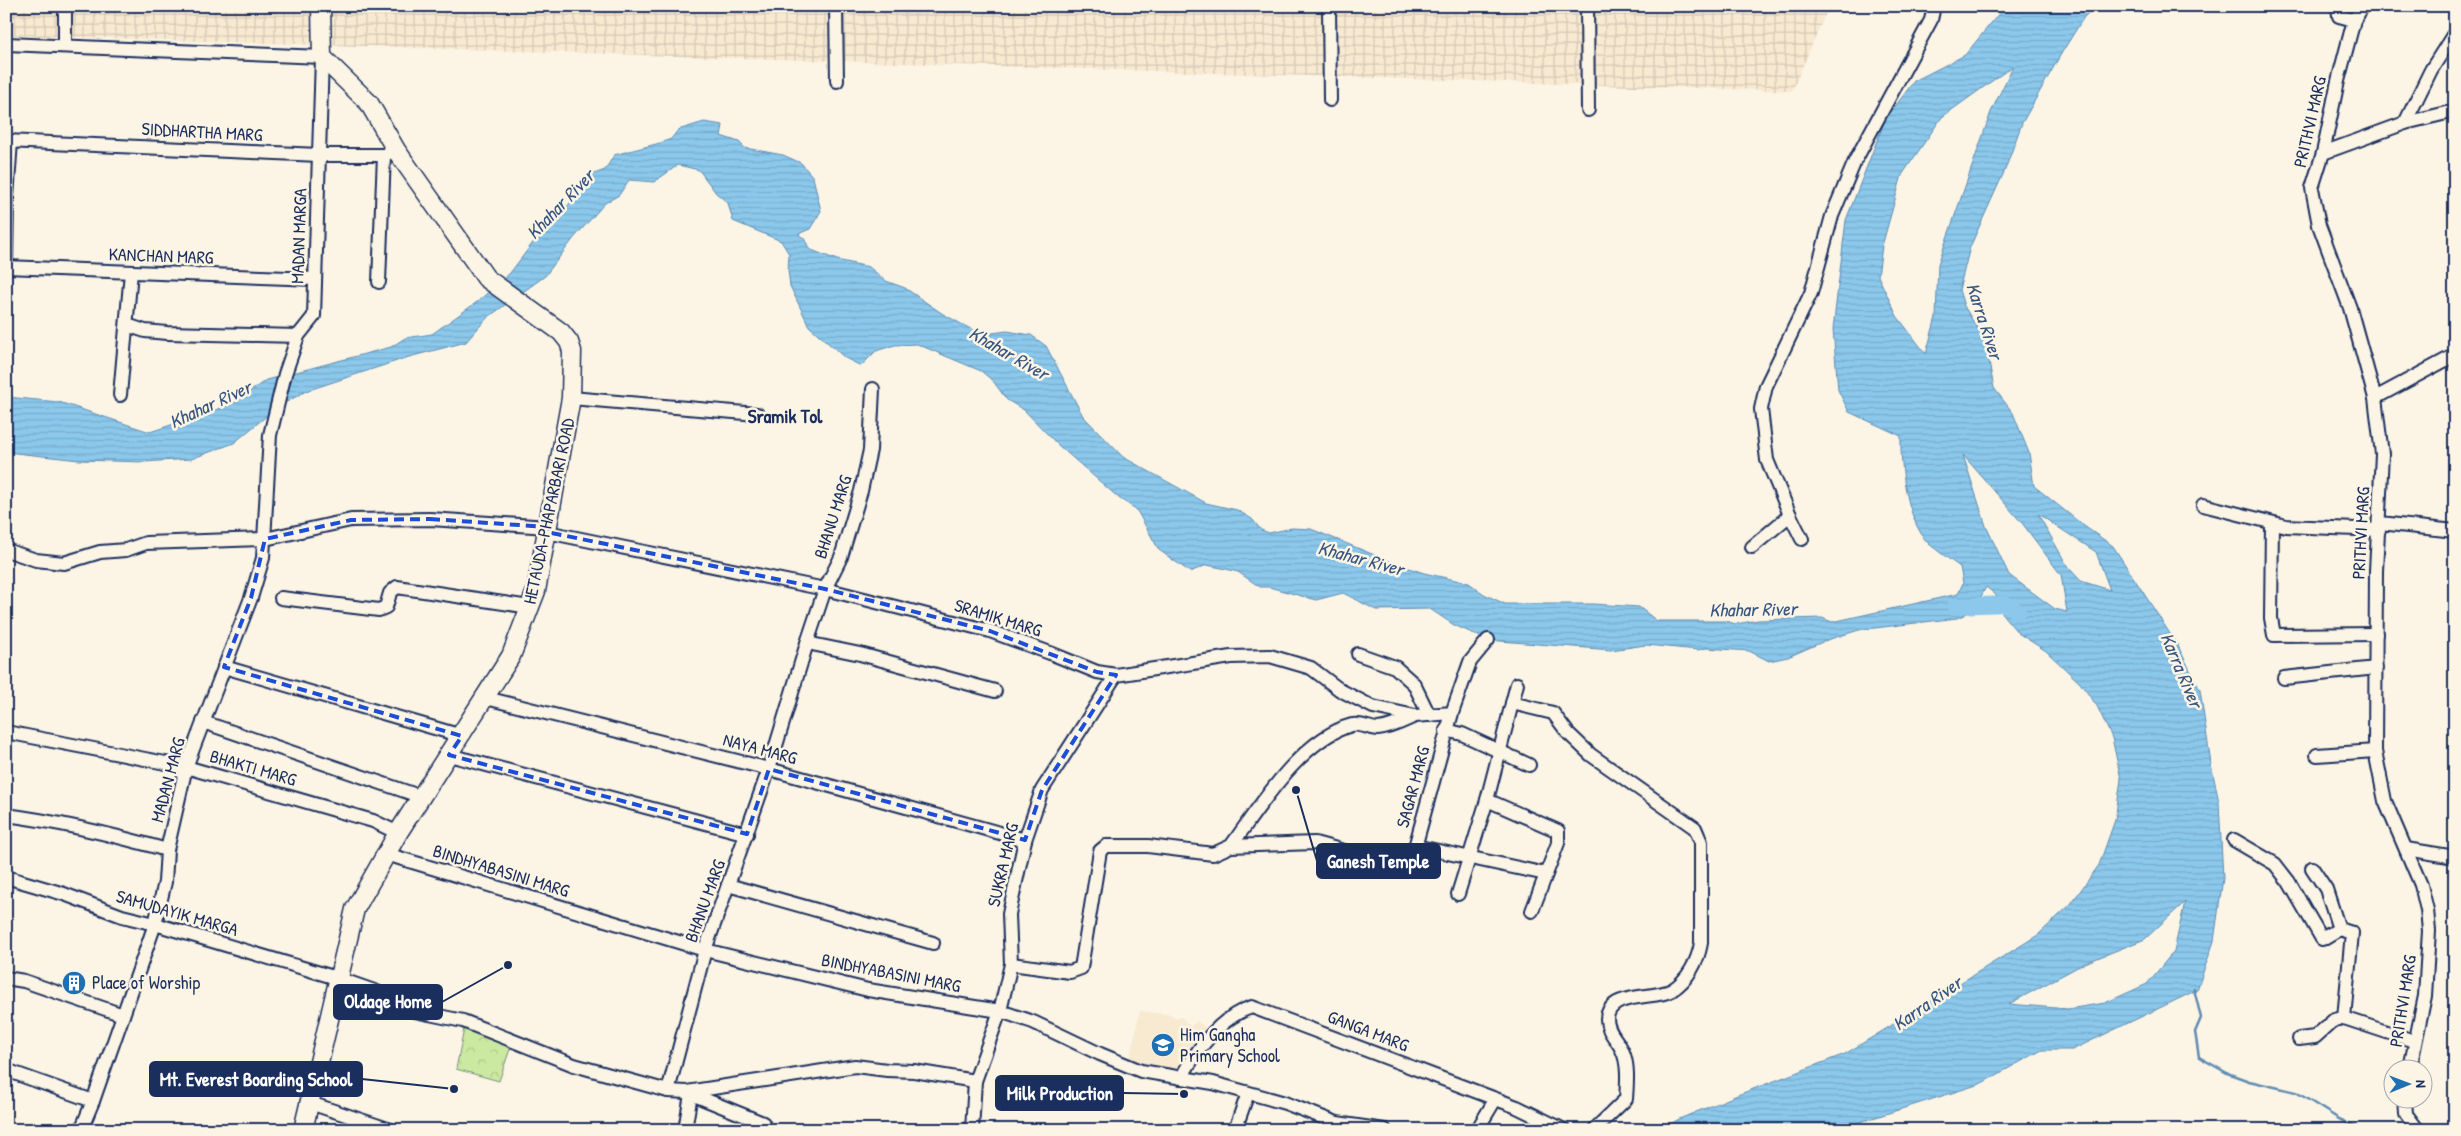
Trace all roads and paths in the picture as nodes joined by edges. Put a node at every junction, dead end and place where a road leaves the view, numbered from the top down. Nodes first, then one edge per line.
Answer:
1 (65, 6) edge
2 (321, 6) edge
3 (836, 6) edge
4 (1329, 6) edge
5 (1587, 6) edge
6 (1934, 6) edge
7 (2338, 6) edge
8 (2363, 6) edge
9 (2354, 20) junction
10 (2455, 32) edge
11 (6, 44) edge
12 (66, 46) junction
13 (322, 57) junction
14 (836, 81) dead end
15 (1330, 100) dead end
16 (1588, 110) dead end
17 (2455, 111) edge
18 (2405, 122) junction
19 (8, 141) edge
20 (390, 153) junction
21 (2323, 153) junction
22 (319, 155) junction
23 (6, 267) edge
24 (132, 272) junction
25 (315, 279) junction
26 (379, 282) dead end
27 (127, 325) junction
28 (298, 336) junction
29 (2455, 356) edge
30 (873, 389) dead end
31 (120, 395) dead end
32 (571, 398) junction
33 (2375, 398) junction
34 (757, 414) dead end
35 (2203, 505) dead end
36 (1790, 516) junction
37 (2272, 523) junction
38 (2379, 526) junction
39 (547, 530) junction
40 (2455, 531) edge
41 (265, 539) junction
42 (1802, 539) dead end
43 (1752, 546) dead end
44 (6, 550) edge
45 (825, 589) junction
46 (281, 598) dead end
47 (530, 608) junction
48 (2376, 634) junction
49 (1488, 640) dead end
50 (807, 643) junction
51 (1358, 654) dead end
52 (224, 667) junction
53 (2376, 668) junction
54 (1116, 674) junction
55 (2284, 678) dead end
56 (1517, 684) dead end
57 (995, 691) dead end
58 (486, 698) junction
59 (1512, 702) junction
60 (1452, 713) junction
61 (1429, 715) junction
62 (1415, 716) junction
63 (204, 722) junction
64 (1446, 730) junction
65 (6, 732) edge
66 (462, 736) junction
67 (1499, 751) junction
68 (2375, 751) junction
69 (449, 755) junction
70 (2317, 755) dead end
71 (1529, 765) dead end
72 (186, 767) junction
73 (769, 769) junction
74 (422, 797) junction
75 (1487, 800) junction
76 (6, 815) edge
77 (398, 833) junction
78 (747, 834) junction
79 (1025, 840) junction
80 (2234, 840) dead end
81 (1231, 846) junction
82 (1415, 846) junction
83 (2406, 849) junction
84 (168, 850) junction
85 (386, 854) junction
86 (2455, 857) edge
87 (1469, 858) junction
88 (2312, 868) dead end
89 (1546, 874) junction
90 (6, 877) edge
91 (728, 885) junction
92 (1458, 894) dead end
93 (1532, 911) dead end
94 (155, 924) junction
95 (2339, 929) junction
96 (933, 943) dead end
97 (705, 950) junction
98 (1011, 964) junction
99 (6, 978) edge
100 (340, 980) junction
101 (1000, 1011) junction
102 (123, 1015) junction
103 (2344, 1018) junction
104 (2299, 1039) dead end
105 (2414, 1041) junction
106 (2411, 1058) edge
107 (6, 1070) edge
108 (1181, 1078) junction
109 (975, 1081) junction
110 (668, 1091) junction
111 (689, 1093) junction
112 (1248, 1093) junction
113 (1495, 1100) junction
114 (93, 1101) junction
115 (310, 1103) junction
116 (2406, 1108) edge
117 (763, 1123) dead end
118 (81, 1130) edge
119 (303, 1130) edge
120 (391, 1130) edge
121 (685, 1130) edge
122 (972, 1130) edge
123 (1235, 1130) edge
124 (1385, 1130) edge
125 (1477, 1130) edge
126 (1564, 1130) edge
127 (1594, 1130) edge
128 (2418, 1130) edge

1 - 12 street
2 - 13 highway
3 - 14 street
4 - 15 street
5 - 16 street
6 - 36 street
7 - 9 street
8 - 9 street, PRITHVI MARG
9 - 21 street, PRITHVI MARG
10 - 18 street
11 - 12 street
12 - 13 street
13 - 20 highway, HETAUDA-PHAPARBARI ROAD
13 - 22 street, MADAN MARGA
17 - 18 street
18 - 21 street
19 - 22 street, SIDDHARTHA MARG
19 - 23 street
20 - 22 street, SIDDHARTHA MARG
20 - 26 street
20 - 32 highway, HETAUDA-PHAPARBARI ROAD
21 - 33 street, PRITHVI MARG
22 - 25 street, MADAN MARGA
23 - 24 street, KANCHAN MARG
24 - 25 street, KANCHAN MARG
24 - 27 street
25 - 28 street, MADAN MARGA
27 - 28 street
27 - 31 street
28 - 41 street, MADAN MARG
29 - 33 street
30 - 45 street, BHANU MARG
32 - 34 street
32 - 39 highway, HETAUDA-PHAPARBARI ROAD
33 - 38 street, PRITHVI MARG
35 - 37 street
36 - 42 street
36 - 43 street
37 - 38 street
37 - 48 street
38 - 40 street
38 - 48 street, PRITHVI MARG
39 - 41 street, SRAMIK MARG
39 - 45 street, SRAMIK MARG
39 - 47 highway, HETAUDA-PHAPARBARI ROAD
41 - 44 street, SRAMIK MARG
41 - 52 street, MADAN MARG
45 - 50 street, BHANU MARG
45 - 54 street, SRAMIK MARG
46 - 47 street
47 - 58 highway, HETAUDA-PHAPARBARI ROAD
48 - 53 street, PRITHVI MARG
49 - 60 street, SAGAR MARG
50 - 57 street
50 - 73 street, BHANU MARG
51 - 61 street
52 - 63 street, MADAN MARG
52 - 66 street
53 - 55 street
53 - 68 street, PRITHVI MARG
54 - 62 street, SRAMIK MARG
54 - 79 street, SUKRA MARG
56 - 59 street
58 - 66 highway, HETAUDA-PHAPARBARI ROAD
58 - 73 street, NAYA MARG
59 - 67 street
59 - 127 street
60 - 61 street, SRAMIK MARG
60 - 64 street, SAGAR MARG
61 - 62 street, SRAMIK MARG
62 - 81 street
63 - 72 street, MADAN MARG
63 - 74 street
64 - 67 street
64 - 82 street, SAGAR MARG
65 - 72 street, BHAKTI MARG
66 - 69 highway, HETAUDA-PHAPARBARI ROAD
67 - 71 street
67 - 75 street
68 - 70 street
68 - 83 street, PRITHVI MARG
69 - 74 highway, HETAUDA-PHAPARBARI ROAD
69 - 78 street
72 - 77 street, BHAKTI MARG
72 - 84 street, MADAN MARG
73 - 78 street, BHANU MARG
73 - 79 street, NAYA MARG
74 - 77 highway, HETAUDA-PHAPARBARI ROAD
75 - 87 street
75 - 89 street
76 - 84 street
77 - 85 highway, HETAUDA-PHAPARBARI ROAD
78 - 91 street, BHANU MARG
79 - 98 street, SUKRA MARG
80 - 95 street
81 - 82 street, SAGAR MARG
81 - 98 street
82 - 87 street
83 - 86 street
83 - 105 street, PRITHVI MARG
84 - 94 street, MADAN MARG
85 - 97 street, BINDHYABASINI MARG
85 - 100 highway, HETAUDA-PHAPARBARI ROAD
87 - 89 street
87 - 92 street
88 - 95 street
89 - 93 street
90 - 94 street, SAMUDAYIK MARGA
91 - 96 street
91 - 97 street, BHANU MARG
94 - 100 street, SAMUDAYIK MARGA
94 - 102 street, MADAN MARG
95 - 103 street
97 - 101 street, BINDHYABASINI MARG
97 - 110 street, BHANU MARG
98 - 101 street, SUKRA MARG
99 - 102 street
100 - 110 street
100 - 115 highway, HETAUDA-PHAPARBARI ROAD
101 - 108 street, BINDHYABASINI MARG
101 - 109 street, SUKRA MARG
102 - 114 street, MADAN MARG
103 - 104 street
103 - 105 street
105 - 106 street, PRITHVI MARG
107 - 114 street
108 - 112 street, BINDHYABASINI MARG
108 - 113 street, GANGA MARG
109 - 111 street
109 - 122 street, SUKRA MARG
110 - 111 street
111 - 117 street
111 - 121 street
112 - 123 street
112 - 124 street, BINDHYABASINI MARG
113 - 125 street
113 - 126 street, GANGA MARG
114 - 118 street, MADAN MARG
115 - 119 highway, HETAUDA-PHAPARBARI ROAD
115 - 120 street
116 - 128 street

